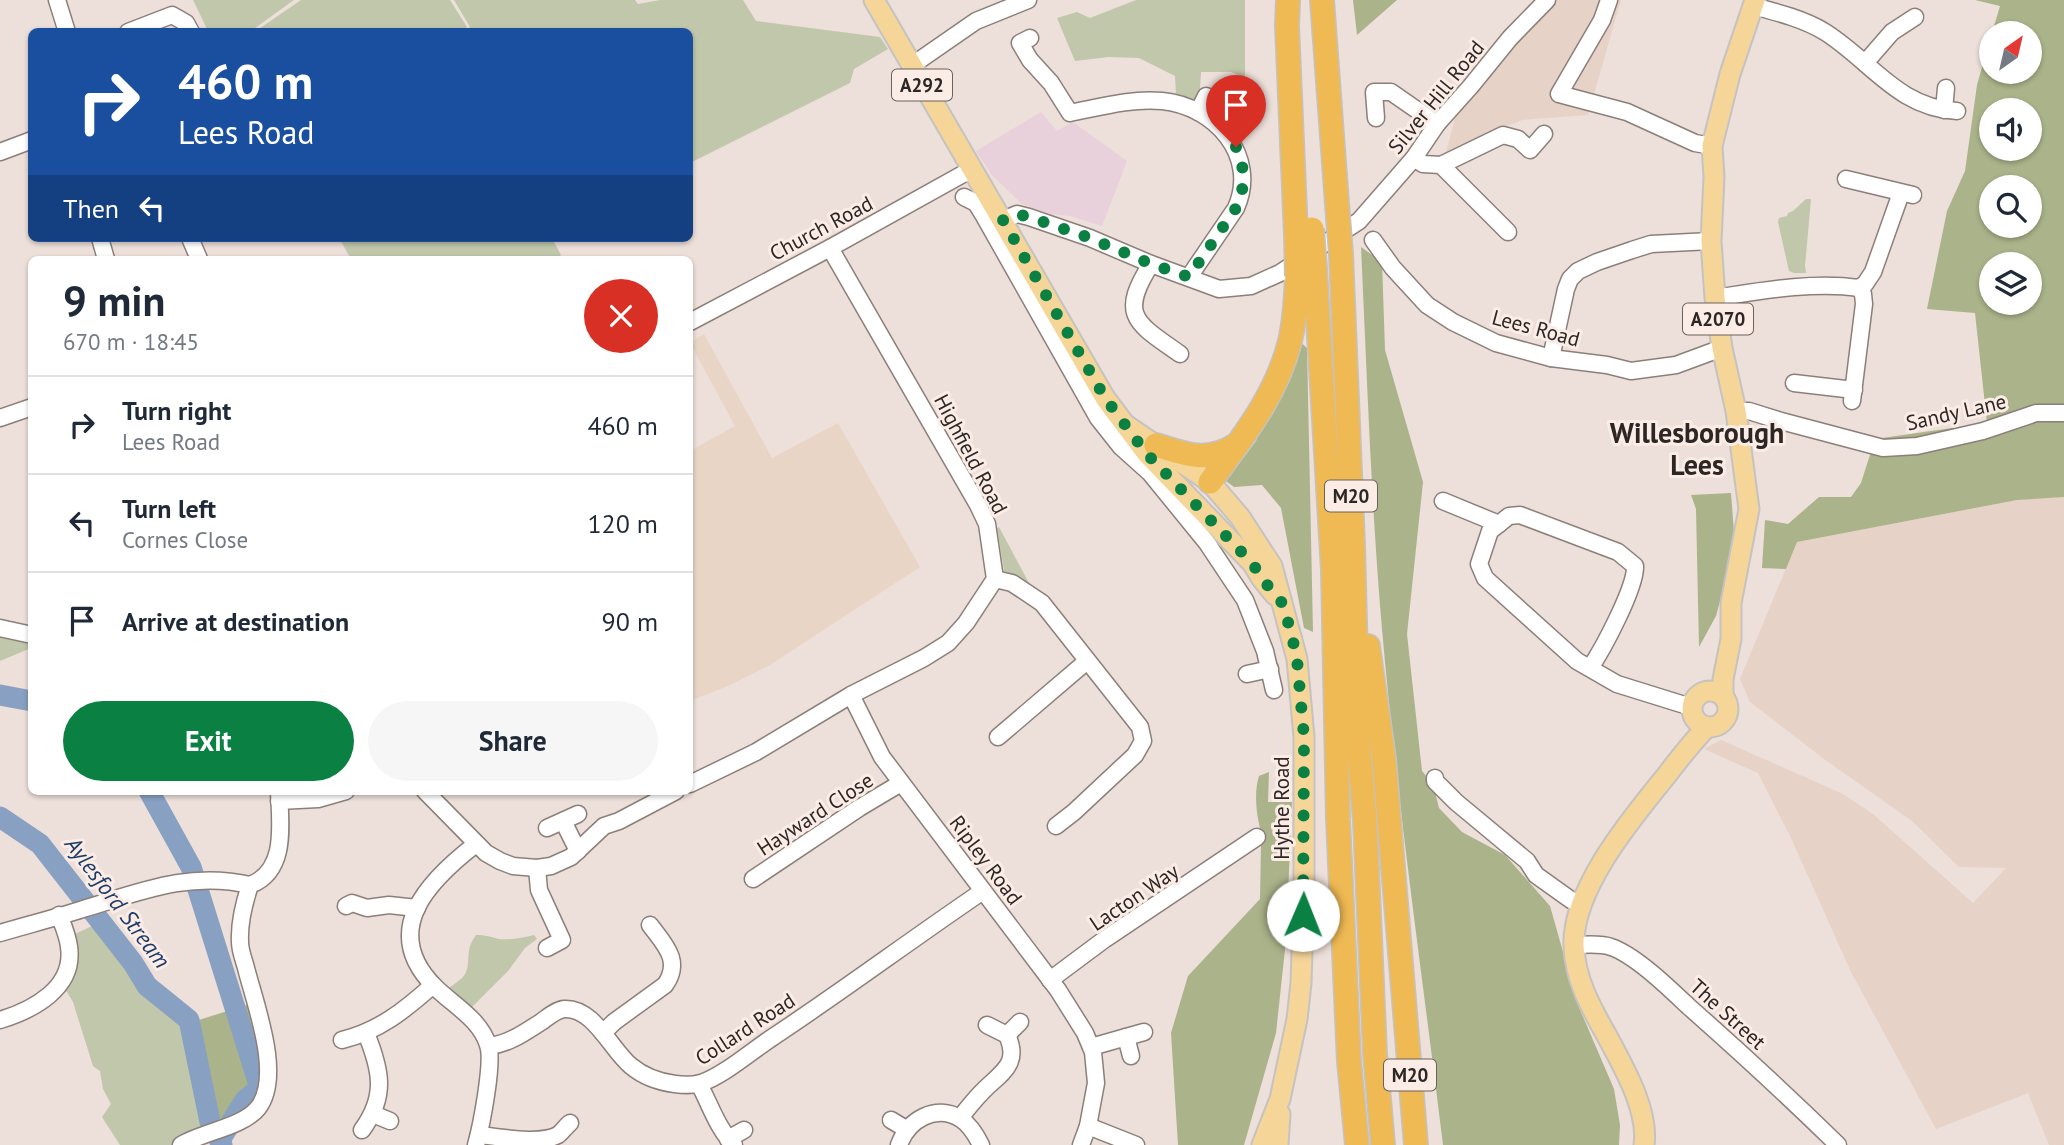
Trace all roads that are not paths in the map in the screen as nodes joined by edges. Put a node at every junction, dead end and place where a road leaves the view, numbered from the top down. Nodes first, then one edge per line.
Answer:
1 (57, 0) edge
2 (874, 0) edge
3 (1028, 0) edge
4 (1288, 0) edge
5 (1295, 0) edge
6 (1322, 0) edge
7 (1547, 0) edge
8 (1609, 0) edge
9 (1754, 3) edge
10 (1915, 17) dead end
11 (66, 28) edge
12 (138, 28) edge
13 (189, 28) edge
14 (1030, 38) dead end
15 (1865, 63) junction
16 (911, 66) junction
17 (1946, 88) dead end
18 (1206, 96) dead end
19 (1198, 112) junction
20 (1376, 118) dead end
21 (1437, 124) junction
22 (1544, 134) dead end
23 (28, 142) edge
24 (1713, 146) junction
25 (0, 152) edge
26 (1414, 158) junction
27 (1441, 165) junction
28 (972, 169) junction
29 (1844, 177) dead end
30 (964, 197) dead end
31 (1349, 219) junction
32 (1003, 220) junction
33 (1304, 232) junction
34 (1507, 232) dead end
35 (1373, 240) dead end
36 (1711, 241) junction
37 (830, 248) junction
38 (1151, 264) junction
39 (1023, 272) junction
40 (1306, 273) junction
41 (1189, 277) junction
42 (1859, 288) junction
43 (1715, 298) junction
44 (693, 320) edge
45 (1722, 348) junction
46 (1180, 354) dead end
47 (1551, 358) junction
48 (1789, 383) dead end
49 (28, 408) edge
50 (1736, 411) junction
51 (2064, 413) edge
52 (0, 418) edge
53 (1118, 431) junction
54 (1238, 443) junction
55 (1156, 445) junction
56 (1210, 482) junction
57 (1443, 501) dead end
58 (1499, 524) junction
59 (1353, 546) junction
60 (1253, 564) junction
61 (995, 579) junction
62 (1281, 601) junction
63 (0, 628) edge
64 (28, 634) edge
65 (1731, 639) junction
66 (1087, 661) junction
67 (1270, 668) junction
68 (1590, 668) junction
69 (1247, 674) dead end
70 (1274, 690) dead end
71 (851, 695) junction
72 (1723, 696) junction
73 (1698, 712) junction
74 (998, 737) dead end
75 (1435, 778) dead end
76 (693, 783) edge
77 (901, 783) junction
78 (332, 795) edge
79 (429, 795) edge
80 (668, 795) edge
81 (279, 796) edge
82 (1056, 826) dead end
83 (547, 828) dead end
84 (1257, 837) dead end
85 (476, 844) junction
86 (578, 851) junction
87 (537, 868) junction
88 (752, 879) dead end
89 (250, 885) junction
90 (983, 891) junction
91 (1582, 904) junction
92 (346, 905) dead end
93 (417, 908) junction
94 (59, 915) junction
95 (0, 933) edge
96 (641, 942) dead end
97 (1574, 945) junction
98 (547, 948) dead end
99 (1050, 980) junction
100 (433, 985) junction
101 (0, 1020) edge
102 (1020, 1022) dead end
103 (987, 1025) dead end
104 (1144, 1032) dead end
105 (366, 1033) junction
106 (603, 1033) junction
107 (1007, 1035) junction
108 (1126, 1037) junction
109 (342, 1040) dead end
110 (489, 1046) junction
111 (1091, 1047) junction
112 (1131, 1056) dead end
113 (699, 1084) junction
114 (1280, 1099) junction
115 (373, 1114) junction
116 (960, 1118) junction
117 (891, 1119) dead end
118 (390, 1121) dead end
119 (570, 1123) dead end
120 (1088, 1126) junction
121 (906, 1129) junction
122 (362, 1130) dead end
123 (744, 1130) dead end
124 (477, 1140) edge
125 (561, 1141) edge
126 (731, 1142) edge
127 (1127, 1144) edge
128 (181, 1145) edge
129 (899, 1145) edge
130 (981, 1145) edge
131 (1080, 1145) edge
132 (1262, 1145) edge
133 (1278, 1145) edge
134 (1357, 1145) edge
135 (1383, 1145) edge
136 (1416, 1145) edge
137 (1644, 1145) edge
138 (1838, 1145) edge

1 - 11 street
2 - 16 main road, Hythe Road / A292
3 - 16 street
4 - 33 highway, M20
5 - 33 highway, M20
6 - 31 highway, M20
7 - 21 street, Silver Hill Road
8 - 24 street
9 - 15 street
9 - 24 main road, A2070
10 - 15 street
12 - 13 street
14 - 19 street
15 - 17 street
16 - 28 main road, Hythe Road / A292
18 - 19 street
19 - 41 street
20 - 21 street
21 - 26 street, Silver Hill Road
22 - 27 street
23 - 25 street
24 - 36 main road, A2070
26 - 27 street
26 - 31 street, Silver Hill Road
27 - 34 street
28 - 32 main road, Hythe Road / A292
28 - 37 street, Church Road
29 - 42 street
30 - 39 street, Hythe Road
31 - 41 street
31 - 59 highway, M20, bridge
32 - 38 street
32 - 39 main road, Hythe Road / A292
33 - 40 highway, M20, bridge
35 - 47 street, Lees Road
36 - 43 main road, A2070
36 - 47 street
37 - 44 street, Church Road
37 - 61 street, Highfield Road
38 - 41 street
38 - 46 street
39 - 53 main road, Hythe Road / A292
40 - 54 highway, M20
40 - 134 highway, M20
42 - 43 street
42 - 48 street
43 - 45 main road, A2070
45 - 47 street, Lees Road
45 - 50 main road, A2070
49 - 52 street
50 - 51 street, Sandy Lane
50 - 65 main road, A2070
53 - 55 main road, Hythe Road / A292
53 - 60 main road, Hythe Road / A292
53 - 67 street, Hythe Road
54 - 55 highway
54 - 56 highway, M20
55 - 56 main road, Hythe Road / A292
56 - 60 main road
56 - 62 main road, Hythe Road / A292
57 - 58 street
58 - 68 street
58 - 68 street
59 - 135 highway, M20
59 - 136 highway, M20
60 - 62 main road, Hythe Road / A292
61 - 66 street
61 - 71 street
62 - 114 main road, Hythe Road / A292
63 - 64 street
65 - 72 main road, A2070
65 - 73 main road
66 - 74 street
66 - 82 street
67 - 69 street
67 - 70 street, Hythe Road
68 - 73 street
71 - 76 street
71 - 77 street, Ripley Road
72 - 73 main road
72 - 73 main road
73 - 91 main road
75 - 91 street
77 - 88 street, Hayward Close
77 - 90 street, Ripley Road
78 - 81 street
79 - 85 street
80 - 86 street
81 - 89 street
83 - 86 street
84 - 99 street, Lacton Way
85 - 87 street
85 - 93 street
86 - 87 street
87 - 98 street
89 - 94 street
89 - 128 street
90 - 99 street, Ripley Road
90 - 113 street, Collard Road
91 - 97 main road
92 - 93 street
93 - 100 street
94 - 95 street
94 - 101 street
96 - 106 street
97 - 137 main road
97 - 138 street, The Street
99 - 111 street, Ripley Road
100 - 105 street
100 - 110 street
102 - 107 street
103 - 107 street
104 - 108 street
105 - 109 street
105 - 115 street
106 - 110 street, Collard Road
106 - 113 street, Collard Road
107 - 116 street
108 - 111 street
108 - 112 street
110 - 124 street
111 - 120 street, Ripley Road
113 - 126 street
114 - 132 main road, Hythe Road / A292
114 - 133 main road, Hythe Road / A292
115 - 118 street
115 - 122 street
116 - 121 street
116 - 130 street
117 - 121 street
119 - 125 street
120 - 127 street
120 - 131 street, Ripley Road
121 - 129 street
123 - 126 street
124 - 125 street

